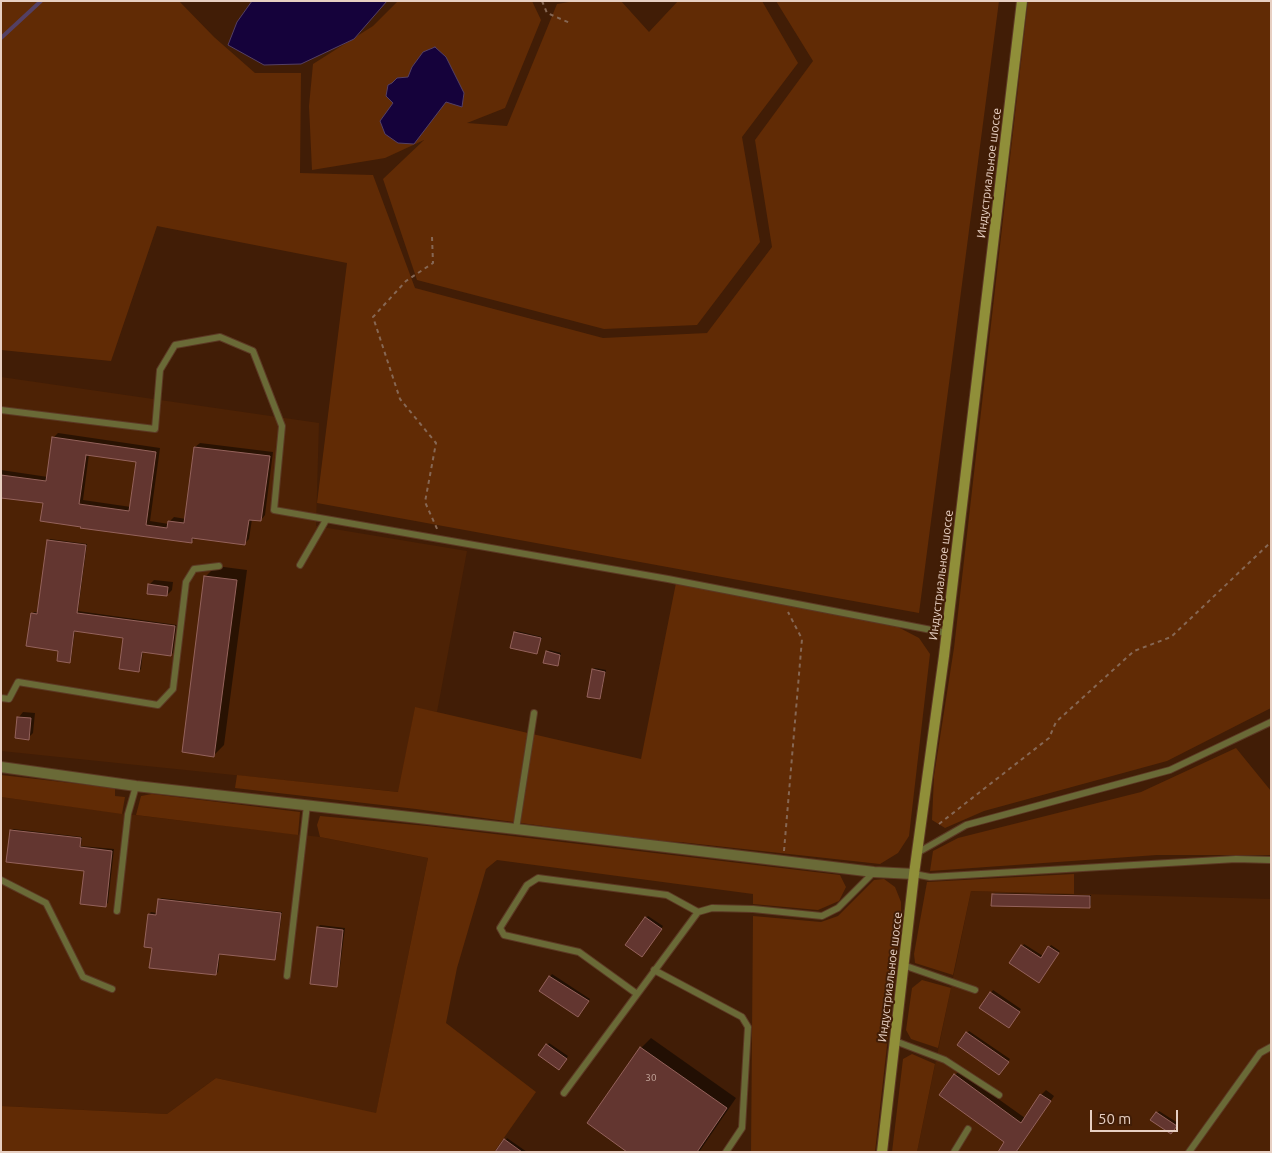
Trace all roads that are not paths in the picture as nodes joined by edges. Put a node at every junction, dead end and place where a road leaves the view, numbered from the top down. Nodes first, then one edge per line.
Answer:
1 (1022, 1) edge
2 (1, 410) edge
3 (326, 520) junction
4 (300, 565) dead end
5 (219, 566) dead end
6 (947, 633) junction
7 (1, 698) edge
8 (534, 713) dead end
9 (1271, 722) edge
10 (1, 767) edge
11 (136, 786) junction
12 (307, 805) junction
13 (516, 829) junction
14 (917, 852) junction
15 (1271, 860) edge
16 (874, 872) junction
17 (914, 874) junction
18 (1, 880) edge
19 (117, 911) dead end
20 (698, 912) junction
21 (903, 965) junction
22 (654, 970) junction
23 (287, 976) dead end
24 (112, 989) dead end
25 (975, 990) dead end
26 (637, 994) junction
27 (895, 1041) junction
28 (1271, 1047) edge
29 (564, 1093) dead end
30 (999, 1095) dead end
31 (968, 1129) dead end
32 (726, 1152) edge
33 (882, 1152) edge
34 (954, 1152) edge
35 (1189, 1152) edge

1 - 6 main road, Индустриальное шоссе
2 - 3 lane
3 - 4 lane
3 - 6 lane
5 - 7 lane
6 - 14 main road, Индустриальное шоссе
8 - 13 lane
9 - 14 lane
10 - 11 street
11 - 12 street
11 - 19 lane
12 - 13 street
12 - 23 lane
13 - 16 street
14 - 17 main road, Индустриальное шоссе
15 - 17 lane
16 - 17 street
16 - 20 lane
17 - 21 main road, Индустриальное шоссе
18 - 24 lane
20 - 22 lane
20 - 26 lane
21 - 25 lane
21 - 27 main road, Индустриальное шоссе
22 - 26 lane
22 - 32 lane
26 - 29 lane
27 - 30 lane
27 - 33 main road, Индустриальное шоссе
28 - 35 lane
31 - 34 lane

